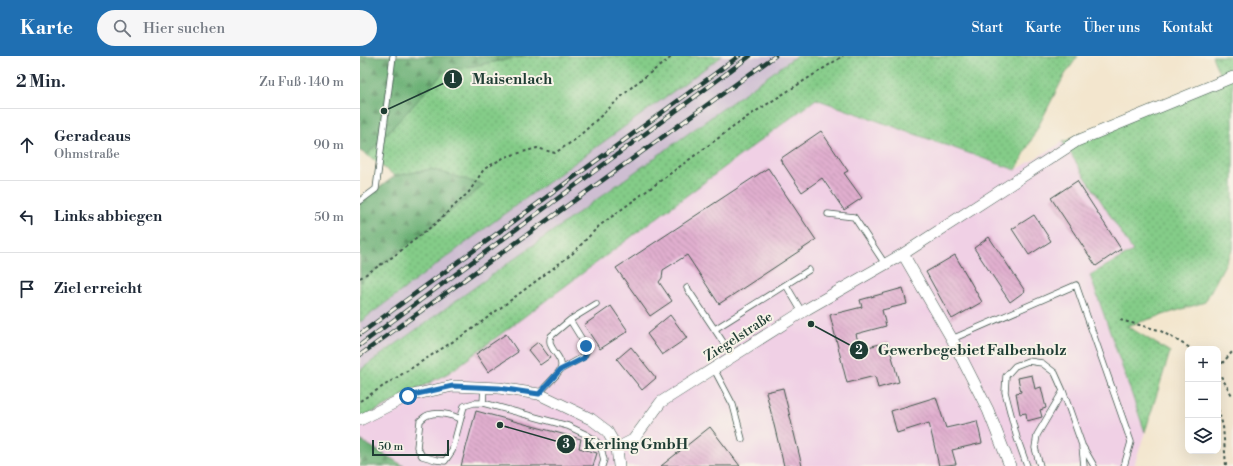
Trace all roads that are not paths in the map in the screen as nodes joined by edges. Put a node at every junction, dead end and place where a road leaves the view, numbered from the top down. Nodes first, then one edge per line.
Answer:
1 (393, 56) edge
2 (1233, 77) edge
3 (360, 201) edge
4 (828, 214) dead end
5 (903, 254) junction
6 (886, 264) junction
7 (809, 270) dead end
8 (786, 285) junction
9 (687, 288) dead end
10 (596, 304) dead end
11 (802, 312) junction
12 (570, 320) junction
13 (714, 329) junction
14 (952, 339) junction
15 (733, 357) junction
16 (714, 369) junction
17 (560, 370) junction
18 (484, 387) junction
19 (1063, 392) junction
20 (539, 394) junction
21 (483, 403) junction
22 (460, 418) junction
23 (360, 420) edge
24 (742, 439) dead end
25 (1082, 445) junction
26 (617, 448) junction
27 (602, 466) edge
28 (620, 466) edge
29 (1010, 466) edge
30 (1027, 466) edge
31 (1040, 466) edge
32 (1084, 466) edge
33 (1094, 466) edge
34 (1124, 466) edge

1 - 3 lane
2 - 5 street, Ziegelstraße
4 - 6 lane
5 - 6 street, Ziegelstraße
5 - 14 street
6 - 11 street, Ziegelstraße
7 - 8 lane
8 - 11 lane
8 - 13 lane
9 - 13 lane
10 - 12 lane
11 - 15 street, Ziegelstraße
12 - 17 lane
12 - 17 lane
13 - 15 lane
14 - 29 street
14 - 34 lane
15 - 16 street, Ziegelstraße
16 - 24 lane
16 - 26 street, Ziegelstraße
17 - 20 lane
18 - 20 street
18 - 21 lane
18 - 23 street
19 - 25 lane
19 - 30 lane
19 - 31 lane
20 - 26 street
21 - 22 lane
21 - 27 lane
22 - 22 lane
25 - 32 lane
25 - 33 lane
26 - 28 street

